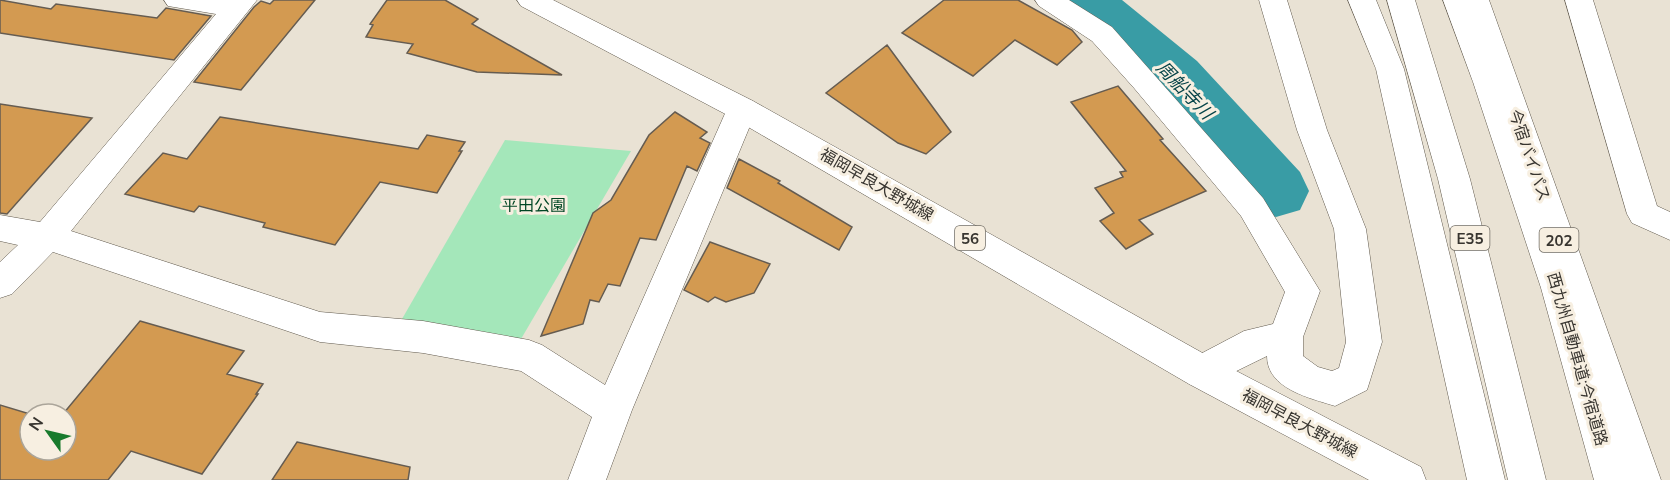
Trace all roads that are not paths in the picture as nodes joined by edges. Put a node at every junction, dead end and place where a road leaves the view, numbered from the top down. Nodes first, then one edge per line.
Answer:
1 (178, 0) edge
2 (531, 0) edge
3 (1049, 0) edge
4 (1274, 0) edge
5 (1362, 0) edge
6 (1401, 0) edge
7 (1458, 0) edge
8 (1475, 0) edge
9 (1579, 0) edge
10 (240, 4) edge
11 (742, 109) junction
12 (1670, 227) edge
13 (0, 228) edge
14 (47, 237) junction
15 (0, 284) edge
16 (1285, 337) junction
17 (1202, 372) junction
18 (613, 410) junction
19 (587, 480) edge
20 (1407, 480) edge
21 (1486, 480) edge
22 (1527, 480) edge
23 (1613, 480) edge
24 (1642, 480) edge

1 - 10 main road
2 - 11 main road, 福岡早良大野城線 / 56
3 - 16 main road
4 - 16 main road
5 - 21 main road
6 - 22 main road, E35
7 - 23 main road, 西九州自動車道;今宿道路
8 - 24 main road, 今宿バイパス / 202
9 - 12 main road
10 - 14 main road
11 - 17 main road, 福岡早良大野城線 / 56
11 - 18 main road
13 - 14 main road
14 - 15 main road
14 - 18 main road
16 - 17 main road
17 - 20 main road, 福岡早良大野城線 / 56
18 - 19 main road

